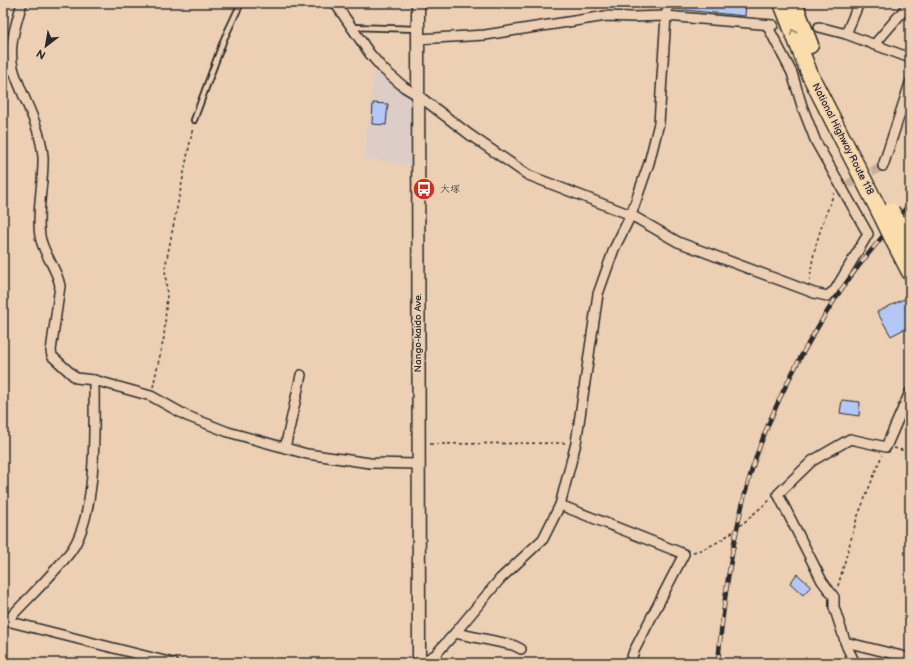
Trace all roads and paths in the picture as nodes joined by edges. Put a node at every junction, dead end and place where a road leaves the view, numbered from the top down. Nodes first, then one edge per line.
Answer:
1 (22, 3) edge
2 (241, 3) edge
3 (335, 3) edge
4 (418, 3) edge
5 (669, 3) edge
6 (782, 3) edge
7 (794, 3) edge
8 (859, 3) edge
9 (910, 3) edge
10 (666, 16) junction
11 (351, 27) junction
12 (819, 27) tunnel mouth
13 (418, 34) junction
14 (846, 34) junction
15 (874, 44) junction
16 (910, 58) edge
17 (3, 68) edge
18 (14, 70) junction
19 (910, 83) edge
20 (419, 96) junction
21 (194, 120) joint
22 (883, 166) tunnel mouth
23 (843, 183) junction
24 (887, 214) junction
25 (631, 215) junction
26 (903, 240) edge
27 (910, 272) edge
28 (809, 291) junction
29 (302, 375) dead end
30 (94, 380) junction
31 (910, 392) edge
32 (151, 396) junction
33 (576, 443) junction
34 (417, 444) junction
35 (886, 447) junction
36 (285, 448) junction
37 (910, 452) edge
38 (417, 464) junction
39 (778, 494) junction
40 (560, 505) junction
41 (684, 554) junction
42 (834, 597) junction
43 (5, 621) edge
44 (456, 633) junction
45 (845, 642) junction
46 (521, 649) dead end
47 (910, 658) edge
48 (173, 663) edge
49 (420, 663) edge
50 (630, 663) edge
51 (855, 663) edge

1 - 18 street
2 - 21 lane
3 - 11 street
4 - 13 street, Nango-kaido Ave.
5 - 10 street
24 -> 6 highway, National Highway Route 118
7 - 24 highway, National Highway Route 118
8 - 14 street
9 - 15 street
10 - 13 street
10 - 23 street
10 - 25 street
11 - 13 lane
11 - 20 street
12 - 14 street
13 - 20 street, Nango-kaido Ave.
14 - 15 street
15 - 16 street
17 - 18 street
18 - 30 street
19 - 22 street
20 - 25 street
20 - 34 street, Nango-kaido Ave.
21 - 32 path
23 - 28 path
23 - 28 street
24 - 26 highway, National Highway Route 118, bridge
25 - 28 street
25 - 33 street
26 - 27 highway, National Highway Route 118
29 - 36 street
30 - 32 street
30 - 43 street
31 - 35 street
32 - 36 street
33 - 34 path
33 - 40 street
34 - 38 street, Nango-kaido Ave.
35 - 37 path
35 - 39 street
35 - 42 path
36 - 38 street
38 - 49 street, Nango-kaido Ave.
39 - 41 path
39 - 42 street
40 - 41 street
40 - 44 street
41 - 50 street
42 - 45 street
43 - 48 street
44 - 46 street
44 - 49 street
45 - 47 street
45 - 51 street

